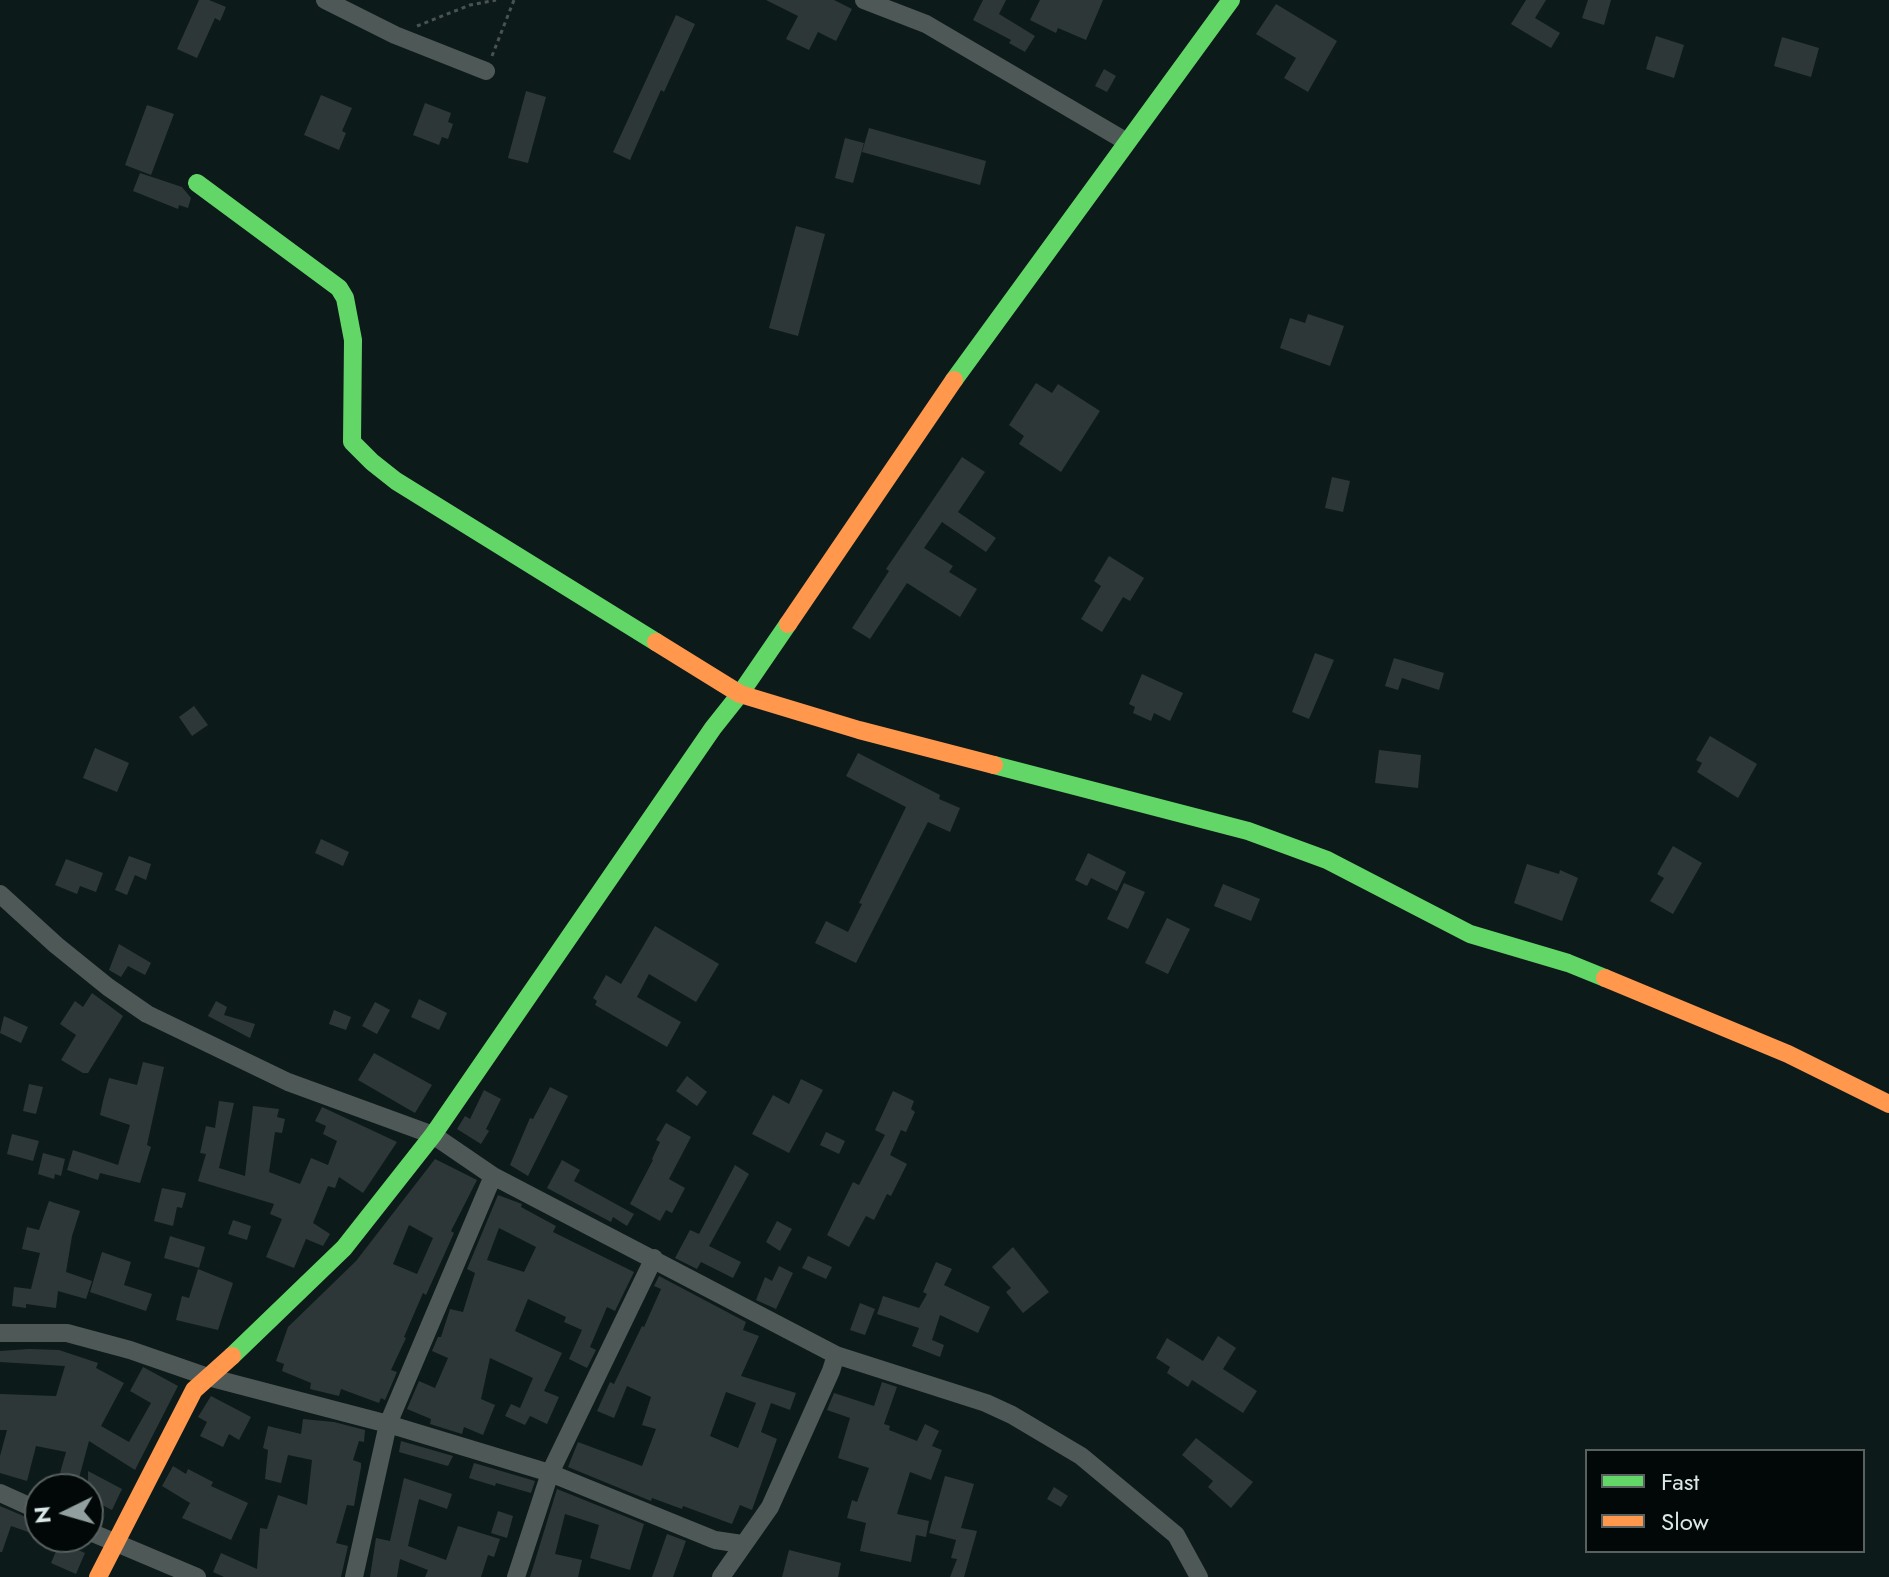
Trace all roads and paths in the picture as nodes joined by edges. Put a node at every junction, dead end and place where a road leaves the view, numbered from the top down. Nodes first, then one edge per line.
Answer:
1 (325, 0) edge
2 (496, 0) edge
3 (514, 0) edge
4 (864, 0) edge
5 (1231, 0) edge
6 (395, 35) junction
7 (486, 71) joint
8 (1127, 142) junction
9 (197, 183) dead end
10 (740, 694) junction
11 (0, 894) edge
12 (1889, 1104) edge
13 (433, 1135) junction
14 (493, 1176) junction
15 (654, 1258) junction
16 (0, 1333) edge
17 (836, 1355) junction
18 (208, 1377) junction
19 (388, 1424) junction
20 (550, 1473) junction
21 (0, 1493) edge
22 (24, 1504) edge
23 (104, 1538) edge
24 (115, 1543) junction
25 (742, 1544) junction
26 (98, 1577) edge
27 (197, 1577) edge
28 (354, 1577) edge
29 (516, 1577) edge
30 (721, 1577) edge
31 (1199, 1577) edge

1 - 6 street
2 - 6 path
3 - 7 path
4 - 8 street
5 - 8 street
6 - 7 street
8 - 10 street
9 - 10 street
10 - 12 street
10 - 13 street
11 - 13 street
13 - 14 street
13 - 18 street
14 - 15 street
14 - 19 street
15 - 17 street
15 - 20 street
16 - 18 street
17 - 25 street
17 - 31 street
18 - 19 street
18 - 24 street
19 - 20 street
19 - 28 street
20 - 25 street
20 - 29 street
21 - 22 street
23 - 24 street
24 - 26 street
24 - 27 street
25 - 30 street

